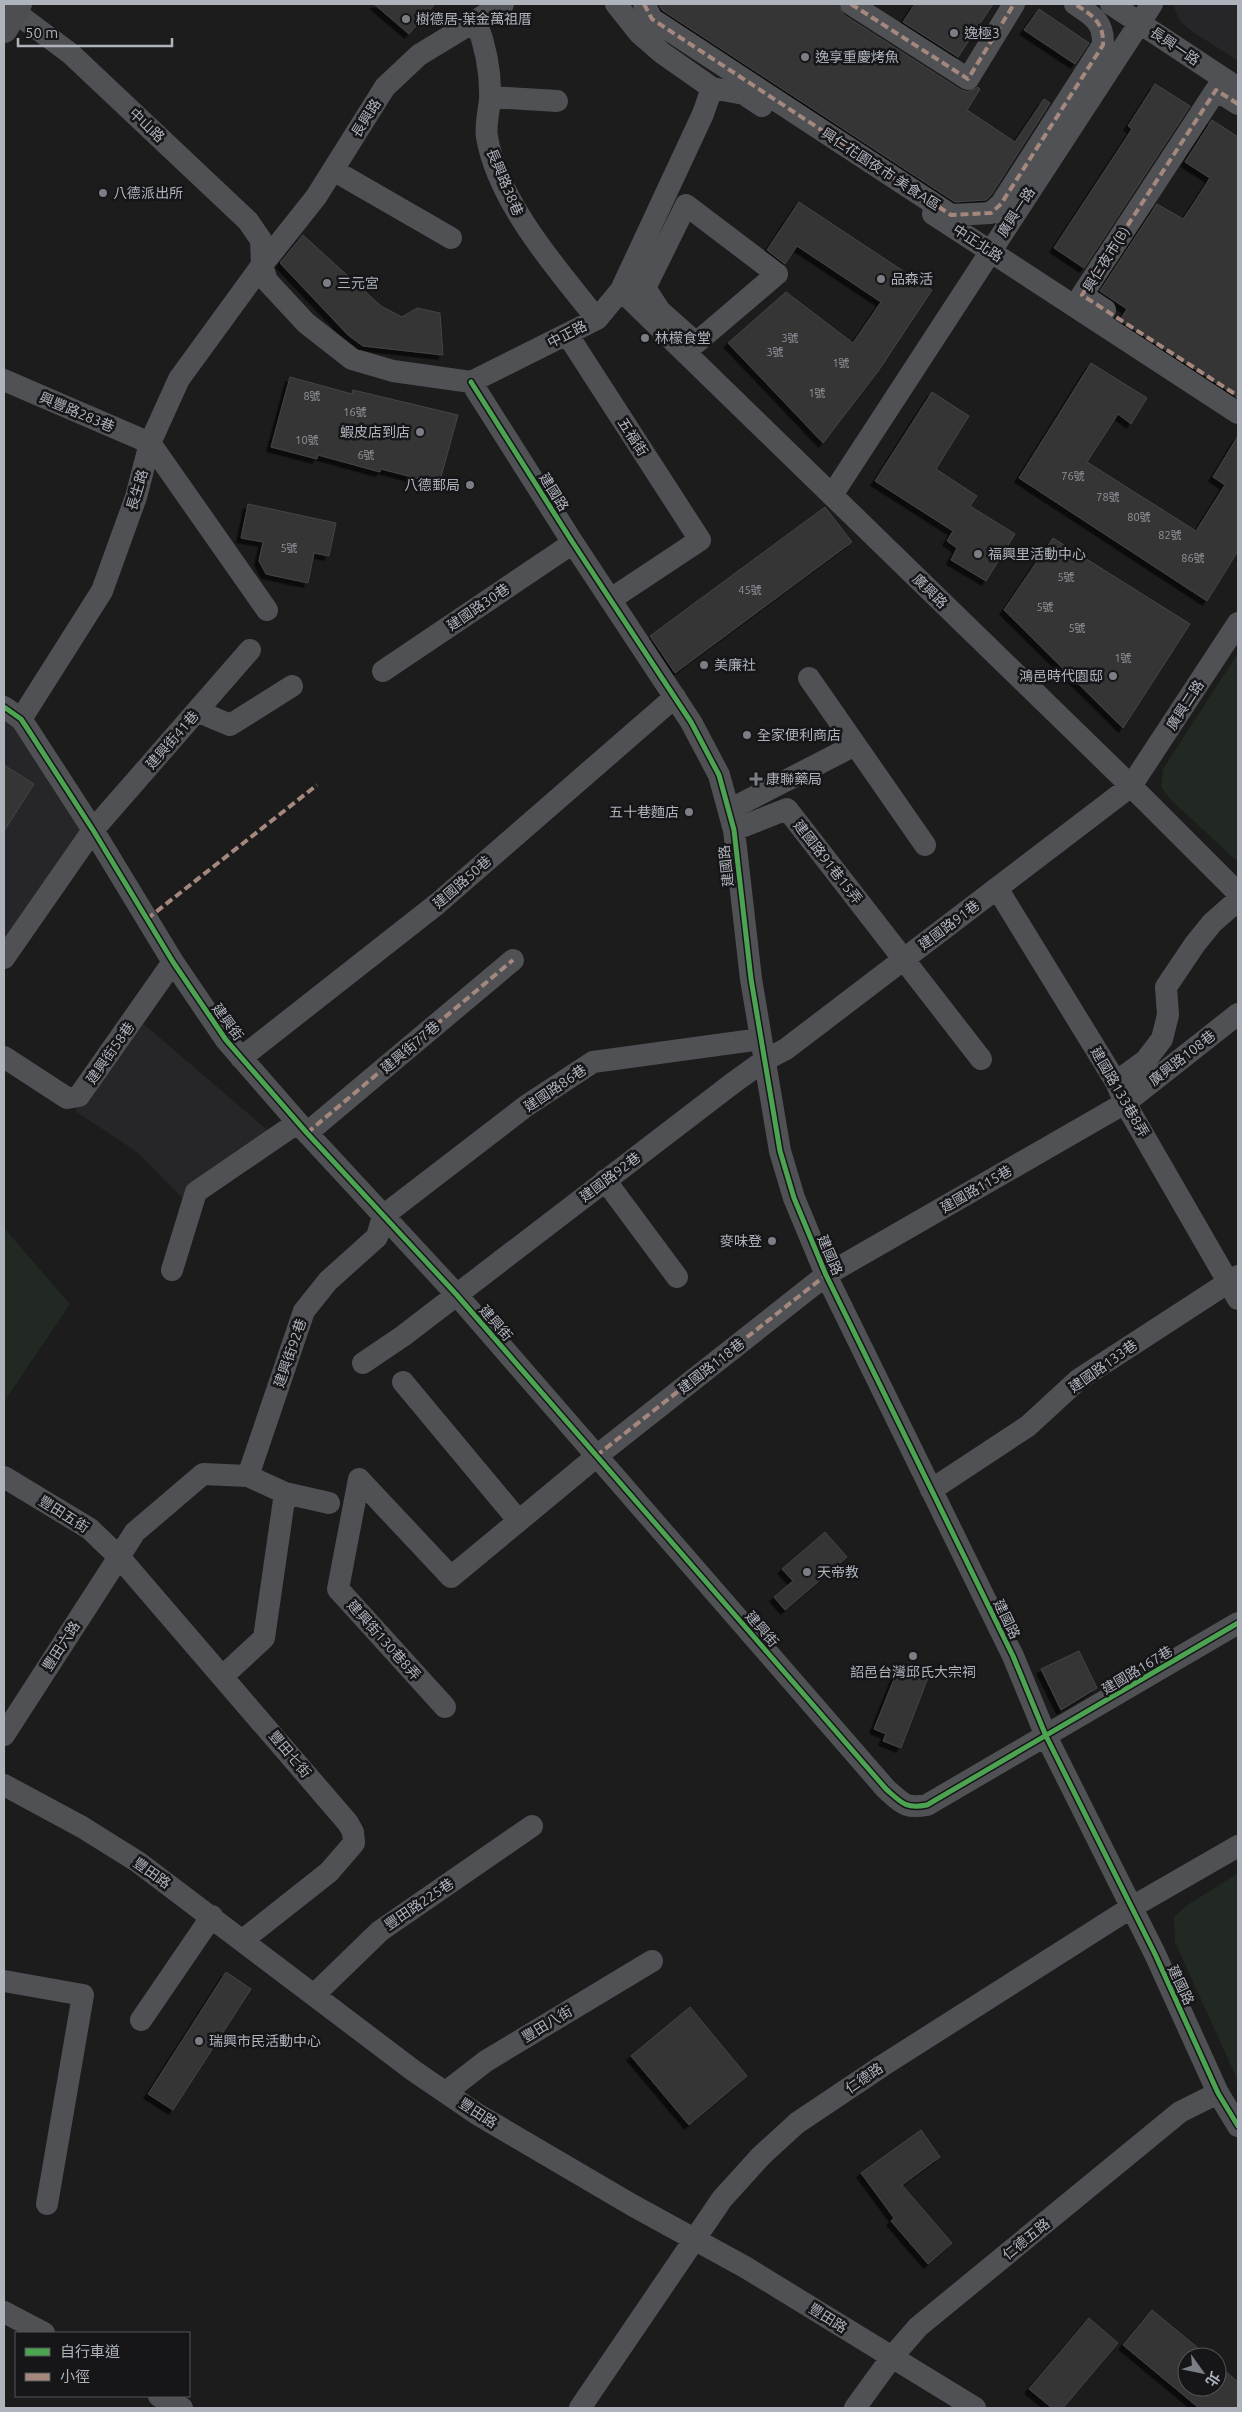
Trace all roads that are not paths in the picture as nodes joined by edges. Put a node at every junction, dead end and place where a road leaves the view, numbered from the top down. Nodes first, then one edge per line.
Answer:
1 (503, 4) edge
2 (616, 4) edge
3 (644, 4) edge
4 (851, 4) edge
5 (1014, 4) edge
6 (1075, 4) edge
7 (1111, 4) edge
8 (10, 12) edge
9 (1145, 13) edge
10 (476, 21) junction
11 (712, 88) junction
12 (1238, 88) edge
13 (490, 97) junction
14 (557, 101) dead end
15 (1238, 104) edge
16 (334, 170) junction
17 (451, 238) dead end
18 (991, 250) junction
19 (262, 265) junction
20 (777, 274) joint
21 (621, 290) junction
22 (597, 319) junction
23 (567, 334) junction
24 (471, 382) junction
25 (7, 388) edge
26 (1238, 396) edge
27 (1238, 413) edge
28 (150, 443) junction
29 (832, 495) junction
30 (573, 543) junction
31 (611, 599) junction
32 (267, 610) dead end
33 (1238, 624) edge
34 (250, 650) dead end
35 (384, 671) dead end
36 (809, 678) dead end
37 (292, 686) dead end
38 (675, 697) junction
39 (197, 711) junction
40 (12, 713) edge
41 (855, 745) junction
42 (1131, 786) junction
43 (731, 820) junction
44 (93, 830) junction
45 (925, 845) dead end
46 (997, 888) junction
47 (1238, 893) edge
48 (1238, 900) edge
49 (4, 958) edge
50 (514, 960) dead end
51 (903, 960) junction
52 (173, 962) junction
53 (1238, 1014) edge
54 (763, 1049) junction
55 (4, 1057) edge
56 (241, 1058) junction
57 (981, 1059) dead end
58 (1116, 1082) junction
59 (1125, 1103) junction
60 (302, 1128) junction
61 (605, 1180) junction
62 (383, 1216) junction
63 (172, 1270) dead end
64 (826, 1275) junction
65 (677, 1277) dead end
66 (1235, 1285) edge
67 (456, 1294) junction
68 (363, 1363) dead end
69 (403, 1382) dead end
70 (596, 1456) junction
71 (248, 1476) junction
72 (4, 1477) edge
73 (358, 1479) joint
74 (931, 1490) junction
75 (285, 1493) junction
76 (329, 1503) dead end
77 (518, 1520) junction
78 (120, 1558) junction
79 (1238, 1623) edge
80 (224, 1676) junction
81 (445, 1707) dead end
82 (4, 1735) edge
83 (1046, 1736) junction
84 (4, 1785) edge
85 (532, 1826) dead end
86 (1238, 1846) edge
87 (1132, 1907) junction
88 (212, 1916) junction
89 (243, 1940) junction
90 (652, 1961) dead end
91 (4, 1981) edge
92 (315, 1994) junction
93 (141, 2020) dead end
94 (446, 2092) junction
95 (1218, 2093) junction
96 (1238, 2126) edge
97 (48, 2204) dead end
98 (695, 2240) junction
99 (4, 2312) edge
100 (42, 2332) edge
101 (892, 2357) junction
102 (160, 2397) edge
103 (182, 2408) edge
104 (580, 2408) edge
105 (855, 2408) edge
106 (975, 2408) edge

1 - 10 street, 長興路
2 - 11 street
3 - 6 street, 興仁花園夜市 美食A區
4 - 5 street
7 - 9 street, 長興一路
8 - 19 street, 中山路
9 - 12 street, 長興一路
9 - 18 street, 廣興一路
10 - 13 street, 長興路38巷
10 - 16 street, 長興路
11 - 18 street, 中正北路
11 - 21 street, 中正路
13 - 14 street
13 - 22 street, 長興路38巷
15 - 26 street, 興仁夜市(B)
16 - 17 street
16 - 19 street, 長興路
18 - 27 street, 中正北路
18 - 29 street, 廣興一路
19 - 24 street
19 - 28 street, 長生路
20 - 20 street
21 - 22 street, 中正路
21 - 29 street, 廣興路
22 - 23 street, 中正路
23 - 24 street, 中正路
23 - 31 street, 五福街
24 - 30 street, 建國路
25 - 28 street, 興豐路283巷
28 - 32 street
28 - 40 street, 長生路
29 - 42 street, 廣興路
30 - 31 street, 建國路
30 - 35 street, 建國路30巷
31 - 38 street, 建國路
33 - 42 street, 廣興二路
34 - 39 street, 建興街41巷
36 - 41 street
37 - 39 street
38 - 43 street, 建國路
38 - 56 street, 建國路50巷
39 - 44 street, 建興街41巷
40 - 44 street, 建興街
41 - 43 street
41 - 45 street
42 - 46 street, 建國路91巷
42 - 47 street, 廣興路
43 - 51 street, 建國路91巷15弄
43 - 54 street, 建國路
44 - 49 street, 建興街41巷
44 - 52 street, 建興街
46 - 51 street, 建國路91巷
46 - 58 street, 建國路133巷8弄
48 - 58 street
50 - 60 street, 建興街77巷
51 - 54 street, 建國路91巷
51 - 57 street
52 - 55 street, 建興街58巷
52 - 56 street, 建興街
53 - 59 street, 廣興路108巷
54 - 61 street, 建國路92巷
54 - 62 street, 建國路86巷
54 - 64 street, 建國路
56 - 60 street, 建興街
58 - 59 street, 建國路133巷8弄
59 - 64 street, 建國路115巷
59 - 66 street, 建國路133巷8弄
60 - 62 street, 建興街
60 - 63 street, 建興街77巷
61 - 65 street
61 - 67 street, 建國路92巷
62 - 67 street, 建興街
62 - 71 street, 建興街92巷
64 - 70 street, 建國路118巷
64 - 74 street, 建國路
66 - 74 street, 建國路133巷
67 - 68 street, 建國路92巷
67 - 70 street, 建興街
69 - 77 street
70 - 77 street, 建國路118巷
70 - 83 street, 建興街
71 - 75 street
71 - 78 street, 豐田六路
72 - 78 street, 豐田五街
73 - 77 street, 建國路118巷
73 - 81 street, 建興街130巷8弄
74 - 83 street, 建國路
75 - 76 street
75 - 80 street
78 - 80 street, 豐田七街
78 - 82 street, 豐田六路
79 - 83 street, 建國路167巷
80 - 89 street, 豐田七街
83 - 87 street, 建國路
84 - 88 street, 豐田路
85 - 92 street, 豐田路225巷
86 - 87 street, 仁德路
87 - 95 street, 建國路
87 - 98 street, 仁德路
88 - 89 street, 豐田路
88 - 93 street
89 - 92 street, 豐田路
90 - 94 street, 豐田八街
91 - 97 street
92 - 94 street, 豐田路
94 - 98 street, 豐田路
95 - 96 street, 建國路
95 - 101 street, 仁德五路
98 - 101 street, 豐田路
98 - 104 street, 仁德路
99 - 100 street
101 - 105 street, 仁德五路
101 - 106 street, 豐田路
102 - 103 street

